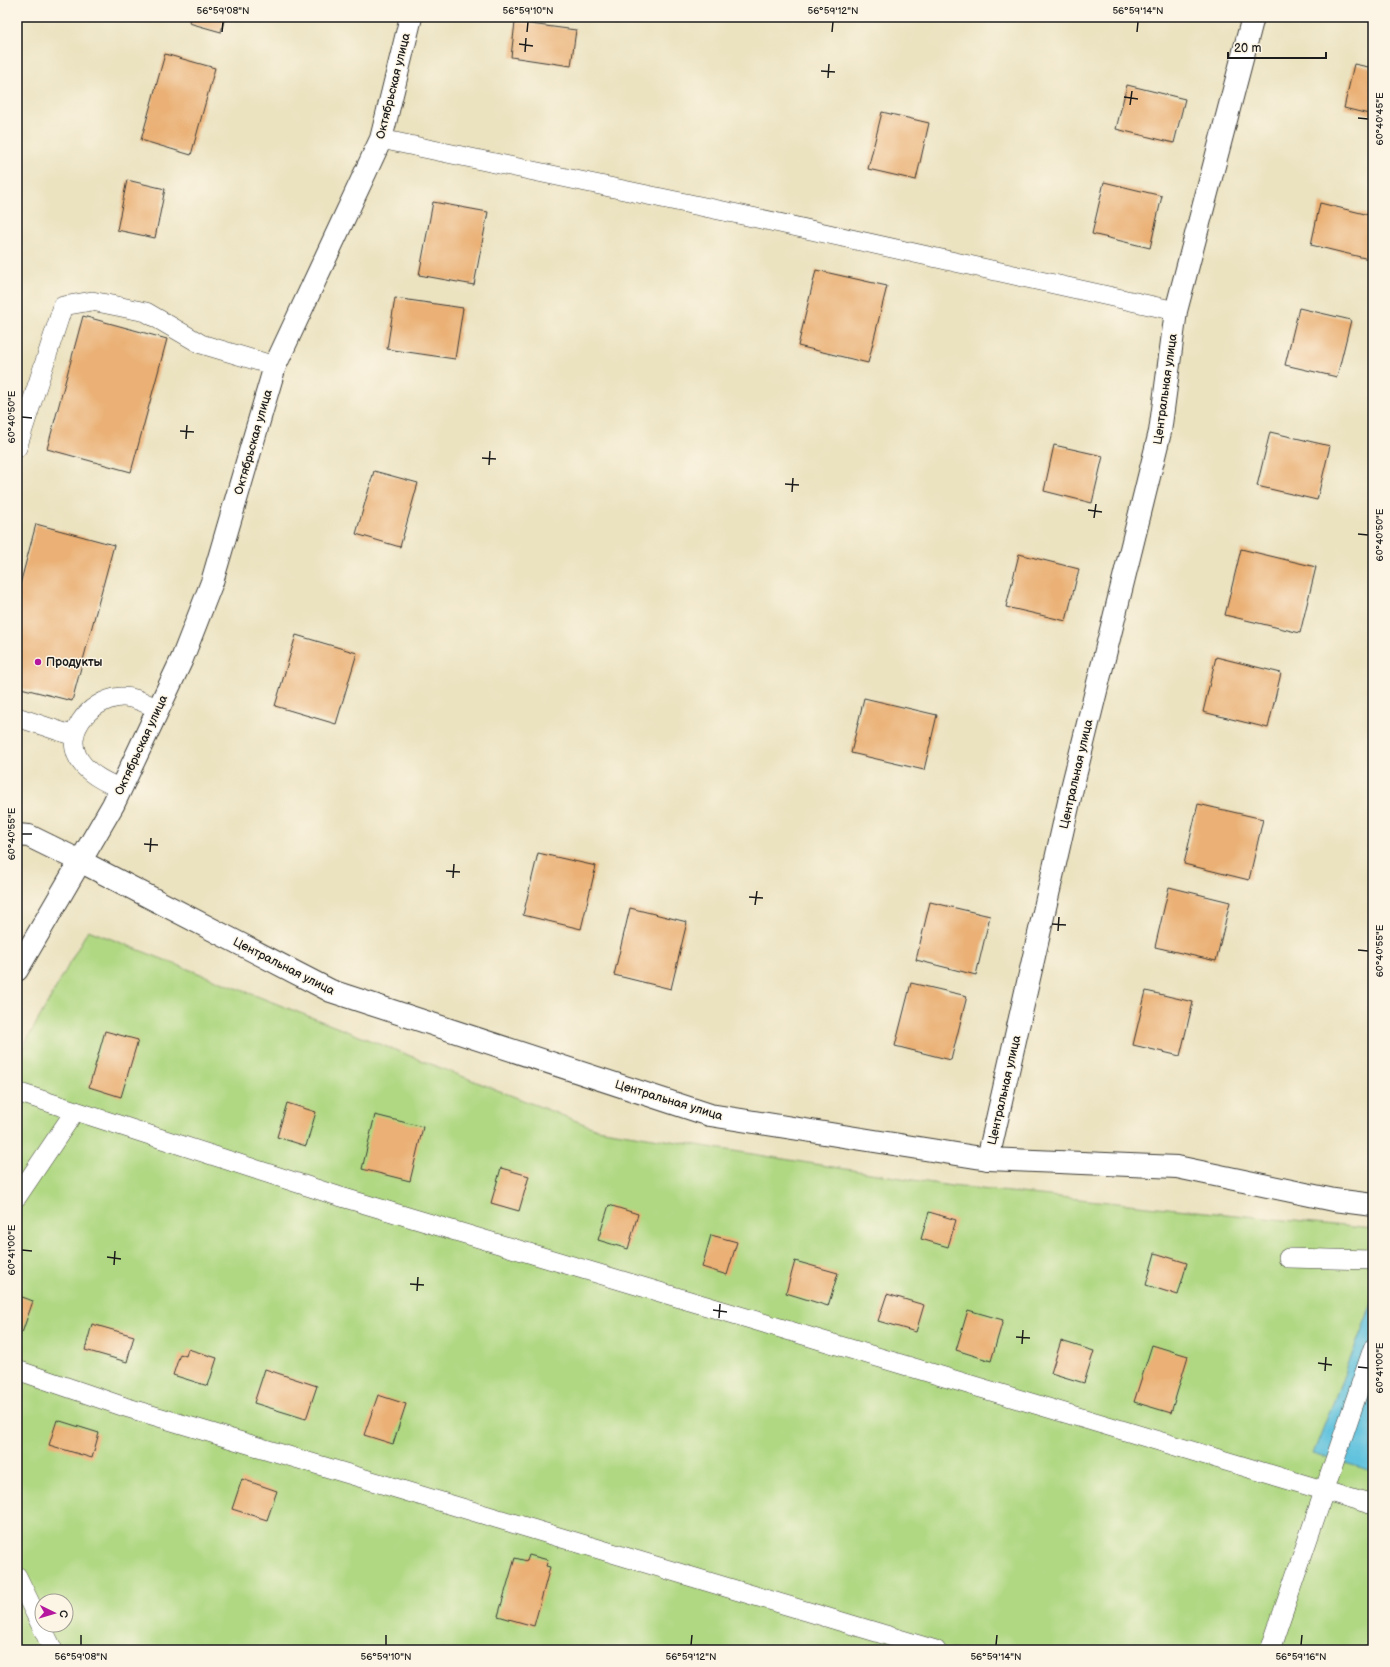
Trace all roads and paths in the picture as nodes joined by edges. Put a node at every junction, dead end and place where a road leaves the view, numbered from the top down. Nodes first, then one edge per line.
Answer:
1 (411, 17) edge
2 (1253, 17) edge
3 (381, 139) junction
4 (1176, 311) junction
5 (275, 366) junction
6 (17, 448) edge
7 (158, 709) junction
8 (17, 717) edge
9 (74, 736) junction
10 (121, 789) junction
11 (17, 835) edge
12 (80, 861) junction
13 (17, 970) edge
14 (17, 1092) edge
15 (75, 1111) junction
16 (988, 1159) junction
17 (17, 1197) edge
18 (1373, 1205) edge
19 (1288, 1258) dead end
20 (1373, 1260) edge
21 (1373, 1348) edge
22 (17, 1370) edge
23 (1323, 1490) junction
24 (1373, 1505) edge
25 (17, 1576) edge
26 (52, 1650) edge
27 (936, 1650) edge
28 (1270, 1650) edge

1 - 3 street, Октябрьская улица
2 - 4 street, Центральная улица
3 - 4 lane
3 - 5 street, Октябрьская улица
4 - 16 street, Центральная улица
5 - 6 lane
5 - 7 street, Октябрьская улица
7 - 9 lane
7 - 10 street, Октябрьская улица
8 - 9 lane
9 - 10 lane
10 - 12 street, Октябрьская улица
11 - 12 street, Центральная улица
12 - 13 street, Октябрьская улица
12 - 16 street, Центральная улица
14 - 15 lane
15 - 17 lane
15 - 23 lane
16 - 18 street
19 - 20 lane
21 - 23 lane
22 - 27 lane
23 - 24 lane
23 - 28 lane
25 - 26 lane

